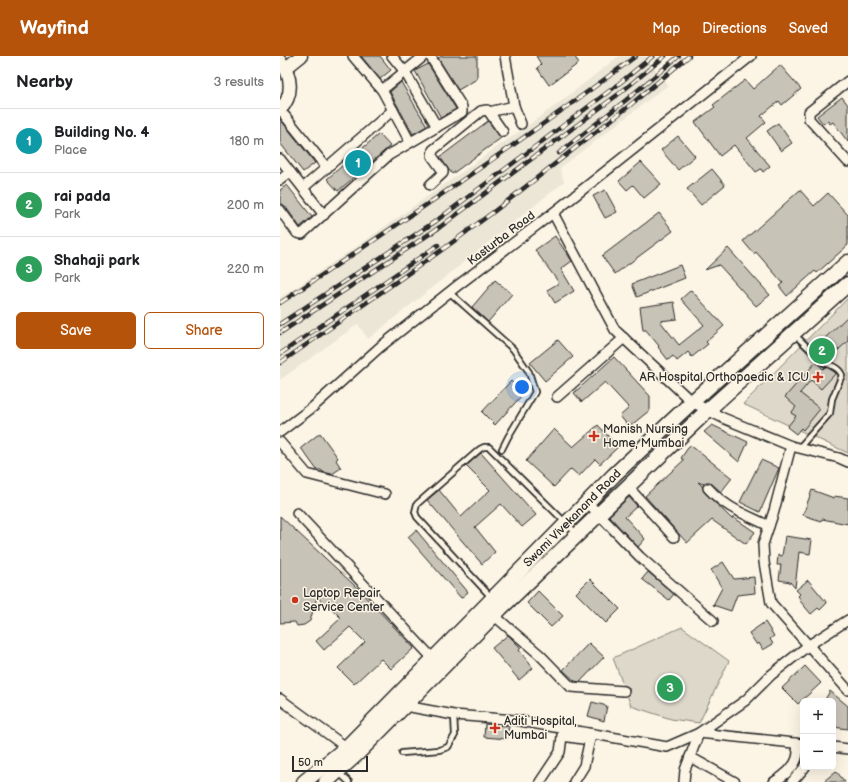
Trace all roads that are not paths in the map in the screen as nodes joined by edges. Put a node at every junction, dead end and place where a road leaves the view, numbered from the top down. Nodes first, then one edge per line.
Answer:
1 (301, 56) edge
2 (353, 56) edge
3 (392, 56) edge
4 (424, 56) edge
5 (430, 56) edge
6 (505, 56) edge
7 (751, 56) edge
8 (283, 64) edge
9 (405, 72) junction
10 (848, 81) edge
11 (382, 90) junction
12 (514, 106) junction
13 (393, 110) junction
14 (489, 112) junction
15 (283, 113) edge
16 (521, 124) dead end
17 (436, 127) junction
18 (503, 132) dead end
19 (410, 142) junction
20 (280, 158) edge
21 (848, 162) edge
22 (327, 168) junction
23 (290, 172) junction
24 (280, 180) edge
25 (430, 185) dead end
26 (303, 188) junction
27 (280, 210) edge
28 (553, 213) junction
29 (324, 215) junction
30 (848, 262) edge
31 (848, 284) edge
32 (449, 292) junction
33 (794, 334) junction
34 (624, 338) junction
35 (557, 397) dead end
36 (692, 402) junction
37 (708, 410) junction
38 (280, 432) edge
39 (280, 442) edge
40 (795, 447) junction
41 (502, 449) dead end
42 (848, 462) edge
43 (628, 487) junction
44 (708, 488) dead end
45 (384, 494) dead end
46 (587, 502) junction
47 (297, 513) dead end
48 (599, 514) junction
49 (566, 523) junction
50 (769, 526) junction
51 (578, 534) junction
52 (674, 537) dead end
53 (493, 607) junction
54 (848, 620) edge
55 (713, 621) dead end
56 (809, 645) junction
57 (437, 664) junction
58 (848, 690) edge
59 (624, 691) dead end
60 (280, 699) edge
61 (401, 701) junction
62 (454, 715) junction
63 (562, 732) junction
64 (699, 733) junction
65 (591, 737) junction
66 (799, 744) edge
67 (836, 747) edge
68 (848, 749) edge
69 (352, 751) junction
70 (402, 753) dead end
71 (690, 757) junction
72 (802, 770) edge
73 (338, 772) junction
74 (304, 782) edge
75 (326, 782) edge
76 (349, 782) edge
77 (540, 782) edge
78 (574, 782) edge
79 (684, 782) edge
80 (735, 782) edge
81 (774, 782) edge
82 (792, 782) edge

1 - 8 street
2 - 11 street
3 - 9 street
4 - 9 street
5 - 17 street
6 - 12 street
7 - 28 street
8 - 15 street
9 - 11 street
9 - 17 street
10 - 21 street
11 - 13 street
12 - 14 street
12 - 16 street
13 - 19 street
13 - 22 street
14 - 18 street
14 - 25 street
15 - 22 street
17 - 19 street
19 - 29 street
20 - 23 street
22 - 26 street
23 - 24 street
23 - 26 street
26 - 29 street
27 - 29 street
28 - 32 street, Kasturba Road
28 - 34 street, Kasturba Road
30 - 36 main road, Swami Vivekanand Road
31 - 33 main road, Swami Vivekanand Road
32 - 38 street, Kasturba Road
32 - 41 lane
33 - 37 main road, Swami Vivekanand Road
33 - 40 lane
34 - 35 street
34 - 36 street, Kasturba Road
36 - 37 street, Kasturba Road
36 - 46 main road, Swami Vivekanand Road
37 - 40 street, Kasturba Road
37 - 43 main road, Swami Vivekanand Road
39 - 45 street
40 - 42 street, Kasturba Road
40 - 50 street
43 - 48 main road, Swami Vivekanand Road
43 - 52 street
44 - 50 street
46 - 48 street
46 - 49 main road, Swami Vivekanand Road
47 - 57 street
48 - 51 main road, Swami Vivekanand Road
48 - 55 street
49 - 51 lane
49 - 53 main road, Swami Vivekanand Road
49 - 53 lane
50 - 56 street
51 - 53 main road, Swami Vivekanand Road
53 - 57 main road, Swami Vivekanand Road
53 - 59 street
54 - 56 street
56 - 58 street
56 - 64 street
57 - 61 main road, Swami Vivekanand Road
60 - 69 street
61 - 62 street
61 - 69 main road, Swami Vivekanand Road
62 - 63 street
62 - 70 lane
63 - 65 street
63 - 77 street
64 - 65 street
64 - 66 street
64 - 71 street
65 - 78 street
66 - 81 street
67 - 68 street
69 - 73 main road, Swami Vivekanand Road
69 - 74 main road, Swami Vivekanand Road
71 - 79 street
71 - 80 street
72 - 82 street
73 - 75 main road, Swami Vivekanand Road
73 - 76 lane

